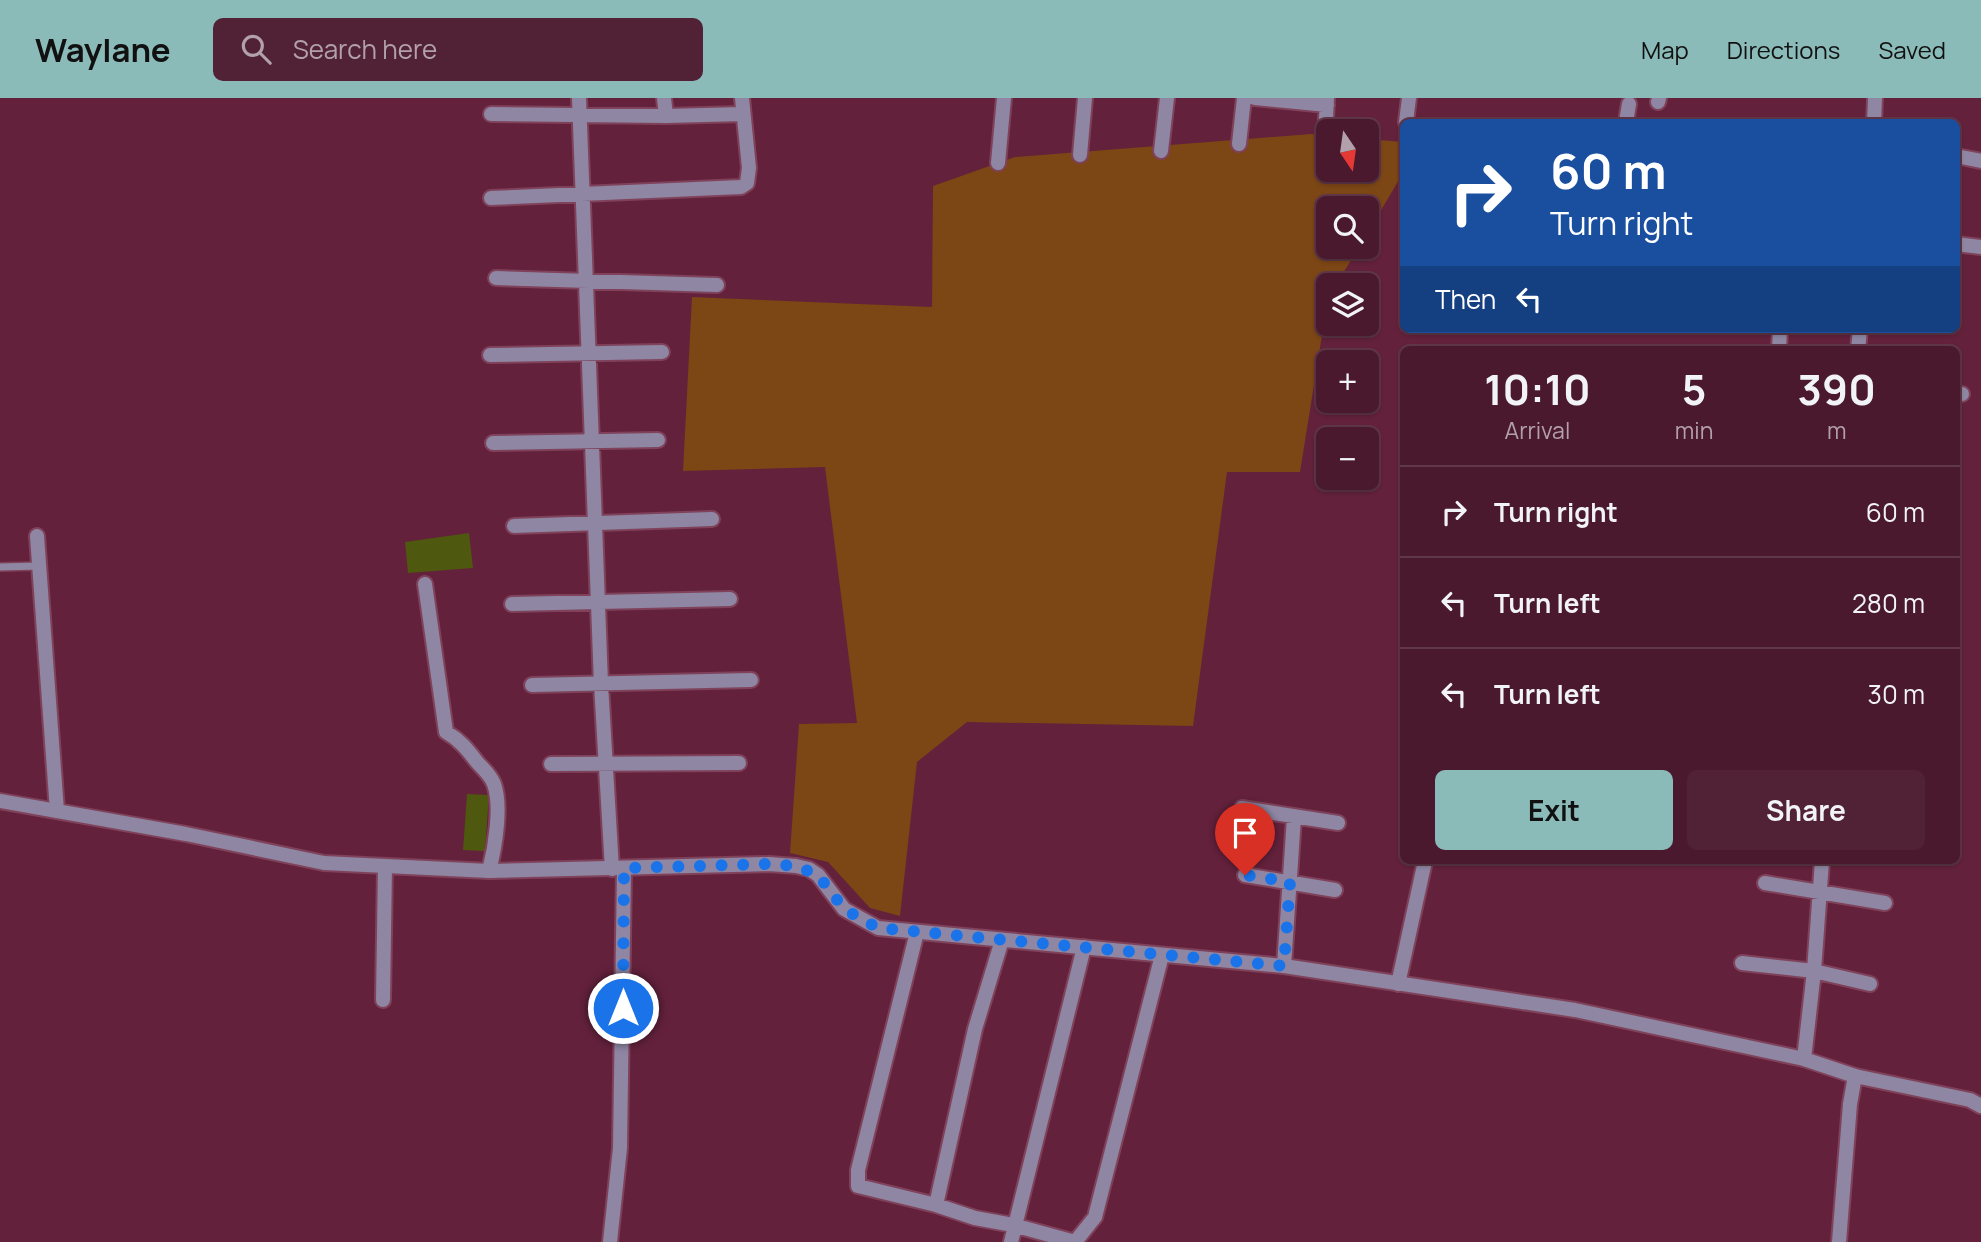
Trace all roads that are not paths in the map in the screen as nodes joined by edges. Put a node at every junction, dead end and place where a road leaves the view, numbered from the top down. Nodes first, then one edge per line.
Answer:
1 (579, 98) edge
2 (664, 98) edge
3 (741, 98) edge
4 (1004, 98) edge
5 (1085, 98) edge
6 (1167, 98) edge
7 (1244, 98) edge
8 (1255, 98) edge
9 (1409, 98) edge
10 (1875, 98) edge
11 (1327, 101) edge
12 (1629, 104) dead end
13 (491, 114) dead end
14 (580, 114) junction
15 (743, 114) junction
16 (666, 116) junction
17 (1326, 119) edge
18 (1406, 119) edge
19 (1626, 119) edge
20 (1874, 119) edge
21 (1239, 144) dead end
22 (1161, 151) dead end
23 (1080, 155) dead end
24 (1960, 157) edge
25 (1981, 161) edge
26 (998, 163) dead end
27 (583, 193) junction
28 (491, 198) dead end
29 (1960, 244) edge
30 (1981, 247) edge
31 (496, 278) dead end
32 (586, 281) junction
33 (717, 285) dead end
34 (662, 352) dead end
35 (490, 355) dead end
36 (589, 355) junction
37 (658, 440) dead end
38 (592, 441) junction
39 (494, 443) dead end
40 (712, 519) dead end
41 (595, 523) junction
42 (514, 526) dead end
43 (37, 536) dead end
44 (39, 566) junction
45 (0, 567) edge
46 (425, 584) dead end
47 (730, 599) dead end
48 (598, 600) junction
49 (512, 604) dead end
50 (751, 680) dead end
51 (601, 684) junction
52 (532, 685) dead end
53 (605, 762) junction
54 (739, 763) dead end
55 (551, 764) dead end
56 (0, 801) edge
57 (1242, 808) dead end
58 (57, 811) junction
59 (1294, 817) junction
60 (1338, 823) dead end
61 (1424, 864) edge
62 (1822, 864) edge
63 (385, 866) junction
64 (618, 868) junction
65 (489, 871) junction
66 (1245, 875) dead end
67 (1290, 882) junction
68 (1765, 883) dead end
69 (1335, 890) dead end
70 (1821, 892) junction
71 (1885, 903) dead end
72 (917, 932) junction
73 (1002, 940) junction
74 (1084, 947) junction
75 (1162, 955) junction
76 (1742, 963) dead end
77 (1284, 966) junction
78 (1814, 971) junction
79 (1398, 984) junction
80 (1870, 984) dead end
81 (383, 1000) dead end
82 (1804, 1059) junction
83 (1855, 1076) junction
84 (1981, 1106) edge
85 (936, 1205) junction
86 (1013, 1225) junction
87 (610, 1242) edge
88 (1011, 1242) edge
89 (1075, 1242) edge
90 (1839, 1242) edge

1 - 14 street
2 - 16 street
3 - 15 street
4 - 26 street
5 - 23 street
6 - 22 street
7 - 21 street
8 - 11 street
9 - 18 street
10 - 20 street
11 - 17 street
12 - 19 street
13 - 14 street
14 - 16 street
14 - 27 street
15 - 16 street
15 - 27 street
24 - 25 street
27 - 28 street
27 - 32 street
29 - 30 street
31 - 32 street
32 - 33 street
32 - 36 street
34 - 36 street
35 - 36 street
36 - 38 street
37 - 38 street
38 - 39 street
38 - 41 street
40 - 41 street
41 - 42 street
41 - 48 street
43 - 44 street
44 - 45 lane
44 - 58 street
46 - 65 street
47 - 48 street
48 - 49 street
48 - 51 street
50 - 51 street
51 - 52 street
51 - 53 street
53 - 54 street
53 - 55 street
53 - 64 street
56 - 58 street
57 - 59 street
58 - 63 street
59 - 60 street
59 - 67 street
61 - 79 street
62 - 70 street
63 - 65 street
63 - 81 street
64 - 65 street
64 - 72 street
64 - 87 street
66 - 67 street
67 - 69 street
67 - 77 street
68 - 70 street
70 - 71 street
70 - 78 street
72 - 73 street
72 - 85 street
73 - 74 street
73 - 85 street
74 - 75 street
74 - 86 street
75 - 77 street
75 - 89 street
76 - 78 street
77 - 79 street
78 - 80 street
78 - 82 street
79 - 82 street
82 - 83 street
83 - 84 street
83 - 90 street
85 - 86 street
86 - 88 street
86 - 89 street

